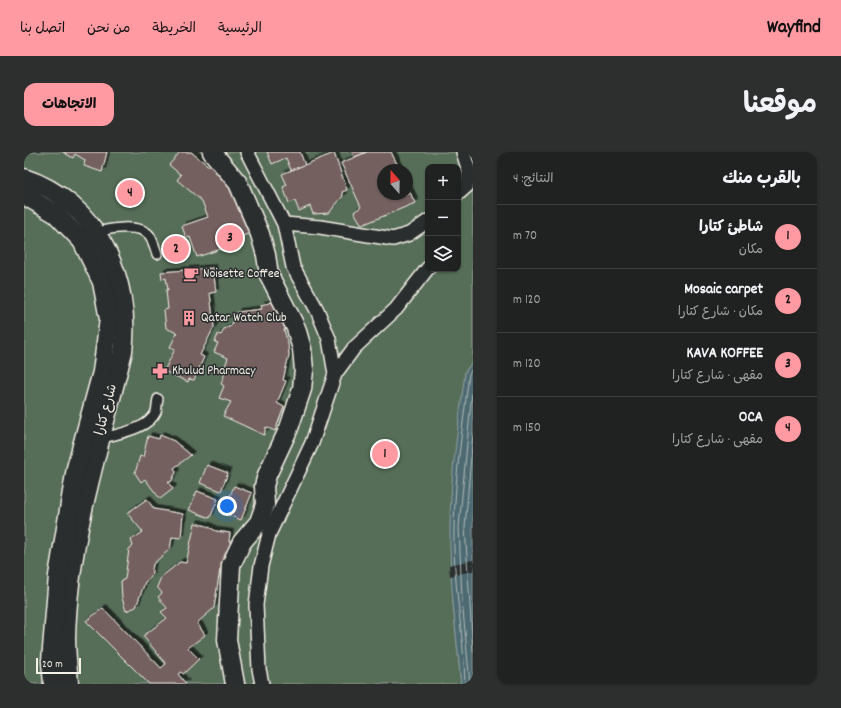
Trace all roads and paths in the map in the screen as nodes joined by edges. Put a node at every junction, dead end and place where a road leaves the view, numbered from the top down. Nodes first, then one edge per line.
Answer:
1 (212, 152) edge
2 (247, 152) edge
3 (463, 152) edge
4 (24, 178) edge
5 (461, 191) edge
6 (24, 195) edge
7 (425, 222) edge
8 (284, 224) junction
9 (90, 236) junction
10 (157, 254) dead end
11 (425, 272) edge
12 (334, 374) junction
13 (158, 399) dead end
14 (99, 439) junction
15 (53, 684) edge
16 (69, 684) edge
17 (235, 684) edge
18 (262, 684) edge

1 - 17 street
2 - 8 street
3 - 5 street
4 - 9 street, شارع كتارا
6 - 9 street, شارع كتارا
7 - 8 street
8 - 12 street
9 - 10 lane
9 - 14 street, شارع كتارا
9 - 15 street, شارع كتارا
11 - 12 street
12 - 18 street
13 - 14 lane
14 - 16 street, شارع كتارا

